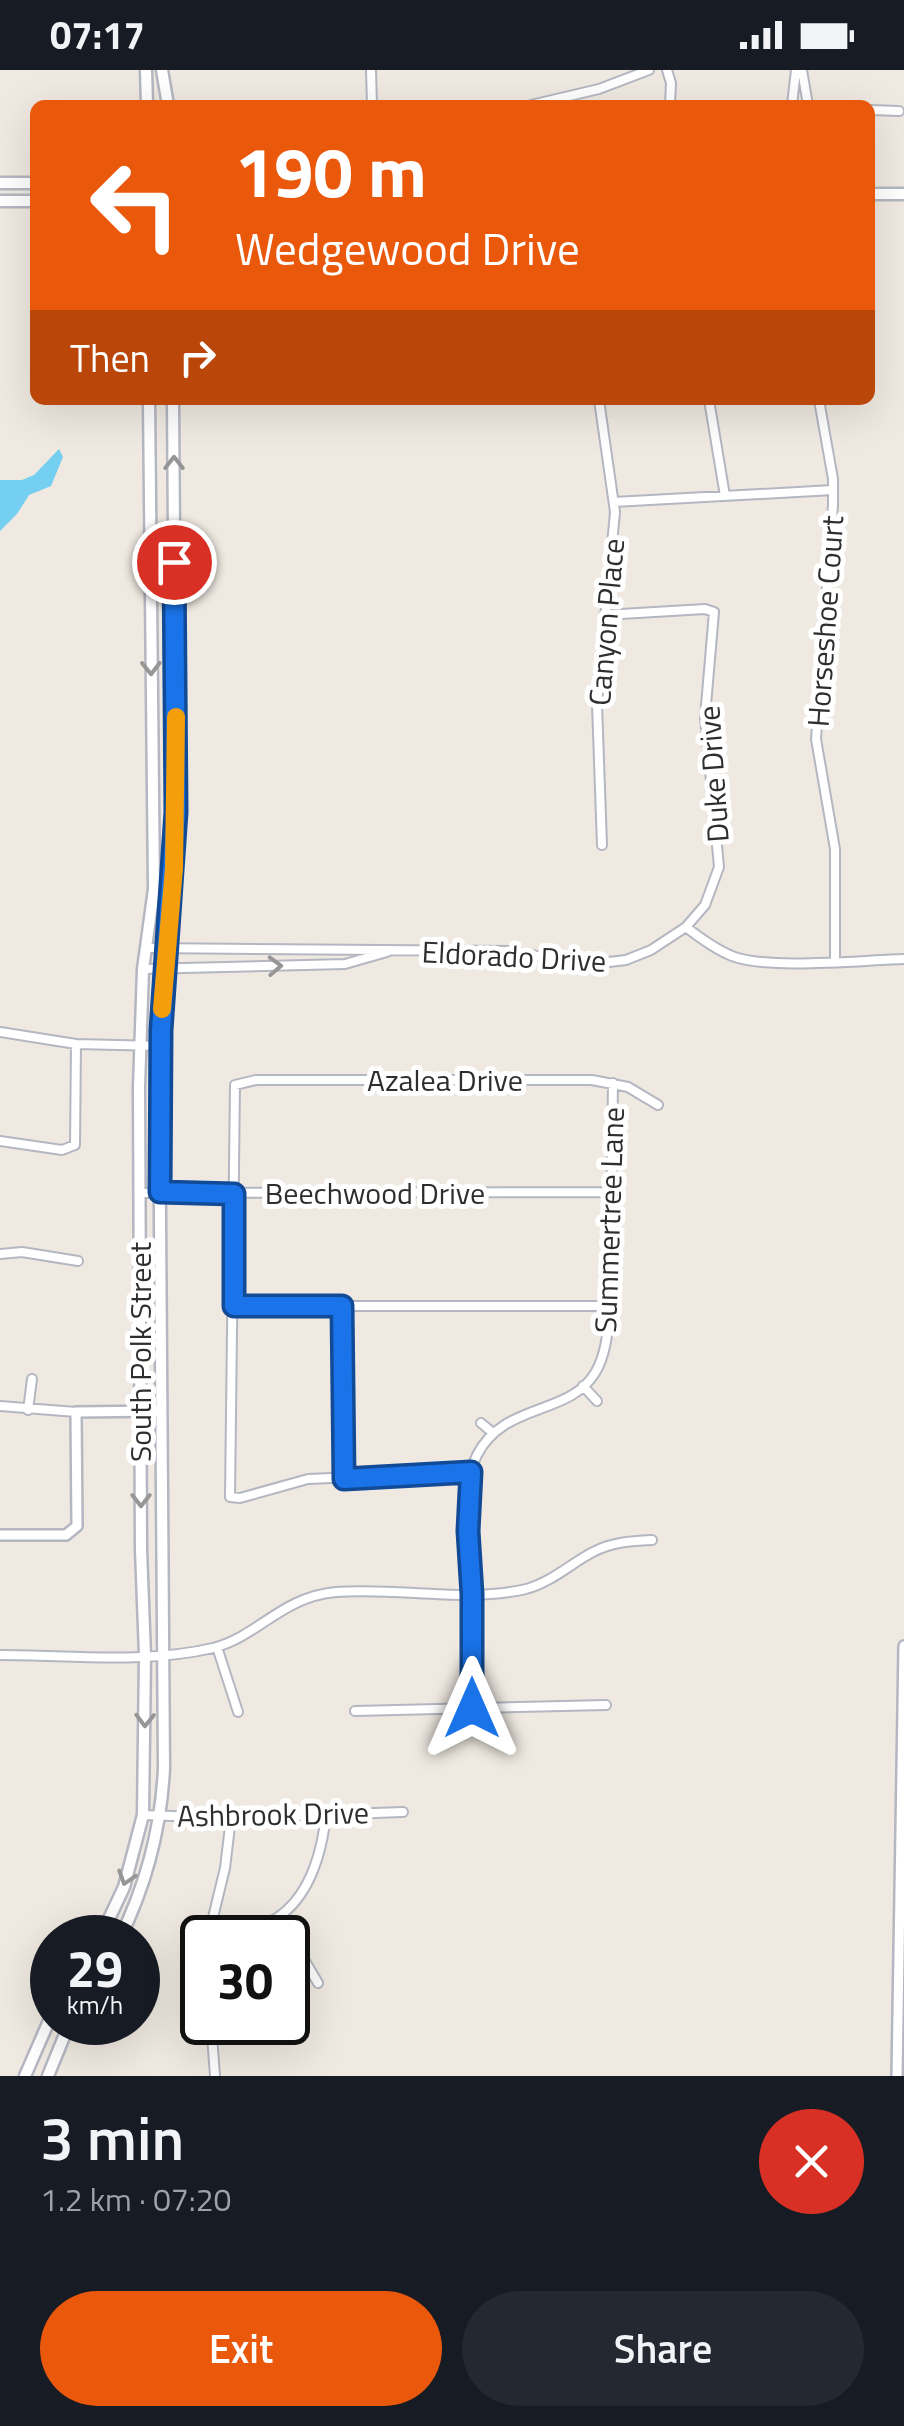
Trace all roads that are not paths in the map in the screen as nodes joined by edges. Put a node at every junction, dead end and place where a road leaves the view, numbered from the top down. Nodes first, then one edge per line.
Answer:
1 (146, 70) edge
2 (162, 70) edge
3 (371, 70) edge
4 (649, 70) edge
5 (667, 70) edge
6 (799, 70) edge
7 (148, 100) edge
8 (167, 100) edge
9 (372, 100) edge
10 (552, 100) edge
11 (670, 100) edge
12 (793, 100) edge
13 (807, 100) edge
14 (875, 110) edge
15 (899, 112) dead end
16 (0, 183) edge
17 (30, 183) edge
18 (875, 194) edge
19 (904, 194) edge
20 (0, 200) edge
21 (30, 201) edge
22 (149, 405) edge
23 (173, 405) edge
24 (600, 405) edge
25 (710, 405) edge
26 (821, 405) edge
27 (833, 490) junction
28 (726, 496) junction
29 (614, 502) junction
30 (604, 615) junction
31 (602, 845) dead end
32 (686, 927) junction
33 (146, 948) junction
34 (167, 949) junction
35 (227, 949) junction
36 (394, 950) junction
37 (904, 958) edge
38 (835, 961) junction
39 (228, 968) junction
40 (143, 969) junction
41 (166, 970) junction
42 (0, 1032) edge
43 (76, 1044) junction
44 (140, 1045) junction
45 (160, 1046) junction
46 (614, 1083) junction
47 (658, 1106) dead end
48 (0, 1141) edge
49 (139, 1192) junction
50 (160, 1192) junction
51 (612, 1192) junction
52 (234, 1194) junction
53 (0, 1254) edge
54 (78, 1262) dead end
55 (234, 1306) junction
56 (342, 1306) junction
57 (610, 1306) junction
58 (32, 1379) dead end
59 (583, 1386) junction
60 (597, 1401) dead end
61 (0, 1406) edge
62 (28, 1410) junction
63 (141, 1411) junction
64 (159, 1411) junction
65 (76, 1412) junction
66 (480, 1423) dead end
67 (493, 1433) junction
68 (471, 1472) junction
69 (344, 1479) junction
70 (0, 1536) edge
71 (652, 1540) dead end
72 (472, 1594) junction
73 (904, 1646) edge
74 (217, 1647) junction
75 (0, 1655) edge
76 (146, 1655) junction
77 (162, 1655) junction
78 (606, 1705) dead end
79 (472, 1708) junction
80 (355, 1711) dead end
81 (238, 1712) dead end
82 (402, 1812) dead end
83 (143, 1814) junction
84 (326, 1815) junction
85 (162, 1816) junction
86 (231, 1818) junction
87 (111, 1915) edge
88 (129, 1915) edge
89 (214, 1915) edge
90 (280, 1915) edge
91 (310, 1969) edge
92 (318, 1983) dead end
93 (38, 2045) edge
94 (61, 2045) edge
95 (213, 2045) edge
96 (25, 2076) edge
97 (48, 2076) edge
98 (215, 2076) edge
99 (897, 2076) edge

1 - 7 main road
2 - 8 main road
3 - 9 street
4 - 10 street
5 - 11 street
6 - 12 street
6 - 13 street
14 - 15 street
16 - 17 main road
18 - 19 main road
20 - 21 main road
22 -> 33 main road, South Polk Street
34 -> 23 main road, South Polk Street
24 - 29 street, Canyon Place
25 - 28 street
26 - 27 street, Horseshoe Court
27 - 28 street
27 - 38 street, Horseshoe Court
28 - 29 street
29 - 30 street, Canyon Place
30 - 31 street, Canyon Place
30 - 32 street, Duke Drive
32 - 36 street, Eldorado Drive
32 - 38 street
33 - 34 street, Eldorado Drive
33 - 40 main road, South Polk Street
34 - 35 street, Eldorado Drive
34 - 41 main road, South Polk Street
35 - 36 street, Eldorado Drive
35 - 39 street
39 -> 36 street, Eldorado Drive
37 - 38 street
39 - 41 street, Eldorado Drive
40 - 41 street, Eldorado Drive
40 - 44 main road, South Polk Street
41 - 45 main road, South Polk Street
42 - 43 street
43 - 44 street
43 - 48 street
44 - 45 street
44 - 49 main road, South Polk Street
45 - 50 main road, South Polk Street
46 - 47 street, Azalea Drive
46 - 51 street, Summertree Lane
46 - 52 street, Azalea Drive
49 - 50 street, Beechwood Drive
49 - 63 main road, South Polk Street
50 - 52 street, Beechwood Drive
50 - 64 main road, South Polk Street
51 - 52 street, Beechwood Drive
51 - 57 street, Summertree Lane
52 - 55 street
53 - 54 street
55 - 56 street
55 - 69 street
56 - 57 street
56 - 69 street
57 - 59 street, Summertree Lane
58 - 62 street
59 - 60 street
59 - 67 street
61 - 62 street
62 - 65 street
63 - 64 street
63 - 65 street
63 -> 76 main road, South Polk Street
64 - 77 main road, South Polk Street
65 - 70 street
66 - 67 street
67 - 68 street
68 - 69 street
68 - 72 street
71 - 72 street
72 - 74 street
72 - 79 street
73 - 99 street
74 - 77 street
74 - 81 street
75 - 76 street
76 - 77 street
76 -> 83 main road, South Polk Street
77 - 85 main road, South Polk Street
78 - 79 street
79 - 80 street
82 - 84 street, Ashbrook Drive
83 - 85 street, Ashbrook Drive
83 -> 87 main road, South Polk Street
84 - 86 street, Ashbrook Drive
84 - 90 street
85 - 86 street, Ashbrook Drive
85 - 88 main road, South Polk Street
86 - 89 street
91 - 92 street
93 - 96 main road
94 - 97 main road
95 - 98 street

